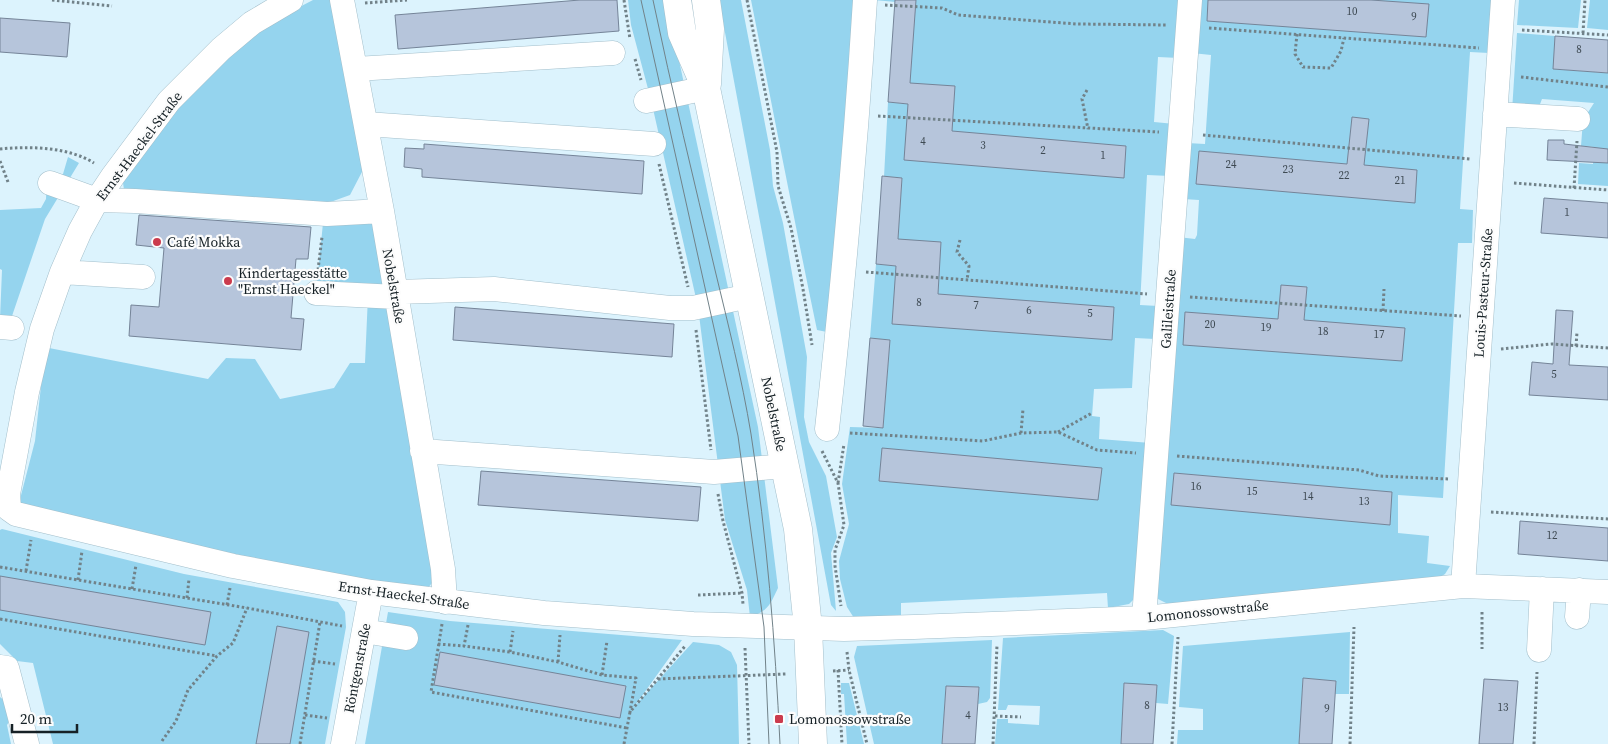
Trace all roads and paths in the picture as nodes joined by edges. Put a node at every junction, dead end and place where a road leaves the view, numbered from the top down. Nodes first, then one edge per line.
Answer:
1 (52, 0) edge
2 (291, 0) edge
3 (406, 0) edge
4 (624, 0) edge
5 (677, 0) edge
6 (706, 0) edge
7 (747, 0) edge
8 (1190, 0) edge
9 (1503, 0) edge
10 (1586, 0) edge
11 (865, 2) edge
12 (342, 3) edge
13 (112, 6) dead end
14 (1189, 26) junction
15 (1583, 33) junction
16 (1297, 34) junction
17 (1608, 35) edge
18 (1344, 38) junction
19 (1500, 39) junction
20 (626, 50) junction
21 (356, 69) junction
22 (1498, 75) junction
23 (1608, 87) edge
24 (706, 88) junction
25 (1087, 90) dead end
26 (646, 101) joint
27 (1495, 114) junction
28 (1578, 119) joint
29 (366, 124) junction
30 (1088, 129) dead end
31 (654, 144) joint
32 (0, 149) edge
33 (0, 161) edge
34 (113, 176) junction
35 (8, 182) dead end
36 (1490, 182) junction
37 (50, 183) dead end
38 (1574, 188) junction
39 (1608, 190) edge
40 (97, 200) junction
41 (382, 211) junction
42 (326, 214) junction
43 (960, 240) dead end
44 (62, 272) junction
45 (144, 277) dead end
46 (967, 280) dead end
47 (1384, 289) dead end
48 (316, 293) joint
49 (396, 295) junction
50 (749, 296) junction
51 (693, 308) junction
52 (1383, 311) dead end
53 (1577, 332) dead end
54 (1576, 346) junction
55 (812, 347) dead end
56 (1608, 348) edge
57 (1479, 351) junction
58 (1023, 409) dead end
59 (1092, 413) dead end
60 (1058, 432) dead end
61 (1021, 433) dead end
62 (830, 438) junction
63 (422, 451) junction
64 (785, 466) junction
65 (714, 472) junction
66 (838, 483) junction
67 (4, 502) edge
68 (1468, 510) junction
69 (34, 519) junction
70 (1608, 519) edge
71 (84, 531) junction
72 (0, 567) edge
73 (26, 572) junction
74 (78, 580) junction
75 (1463, 586) junction
76 (1542, 589) junction
77 (1579, 590) junction
78 (371, 592) junction
79 (1608, 592) edge
80 (742, 593) junction
81 (698, 595) dead end
82 (445, 602) junction
83 (472, 605) junction
84 (247, 608) junction
85 (842, 608) dead end
86 (1482, 612) dead end
87 (1577, 617) dead end
88 (609, 618) junction
89 (1144, 618) junction
90 (0, 620) edge
91 (320, 622) junction
92 (693, 624) junction
93 (744, 626) junction
94 (1354, 627) dead end
95 (808, 628) junction
96 (364, 630) junction
97 (1178, 636) dead end
98 (406, 638) dead end
99 (438, 644) junction
100 (997, 644) dead end
101 (464, 646) junction
102 (1482, 649) dead end
103 (1539, 650) dead end
104 (217, 656) junction
105 (0, 668) edge
106 (838, 670) dead end
107 (849, 670) dead end
108 (1538, 674) dead end
109 (602, 675) junction
110 (745, 676) junction
111 (658, 679) junction
112 (630, 712) junction
113 (995, 716) junction
114 (1020, 717) dead end
115 (628, 728) junction
116 (162, 741) dead end
117 (27, 744) edge
118 (300, 744) edge
119 (343, 744) edge
120 (624, 744) edge
121 (749, 744) edge
122 (813, 744) edge
123 (842, 744) edge
124 (867, 744) edge
125 (993, 744) edge
126 (1172, 744) edge
127 (1350, 744) edge
128 (1534, 744) edge

1 - 13 path
2 - 34 street, Ernst-Haeckel-Straße
3 - 12 path
4 - 20 path
5 - 24 main road, Nobelstraße
6 - 24 main road, Nobelstraße
7 - 55 path
8 - 14 street, Galileistraße
9 - 19 street, Louis-Pasteur-Straße
10 - 15 path
11 - 14 path
11 - 62 street
12 - 21 street, Nobelstraße
14 - 16 path
14 - 89 street, Galileistraße
15 - 17 path
15 - 19 path
16 - 18 path
16 - 18 path
18 - 19 path
19 - 22 street, Louis-Pasteur-Straße
20 - 21 street
20 - 26 path
21 - 29 street, Nobelstraße
22 - 23 path
22 - 27 street, Louis-Pasteur-Straße
24 - 26 street
24 - 50 main road, Nobelstraße
25 - 30 path
27 - 28 street
27 - 36 street, Louis-Pasteur-Straße
28 - 38 path
29 - 31 street
29 - 41 street, Nobelstraße
31 - 51 path
32 - 34 path
33 - 35 path
34 - 40 street, Ernst-Haeckel-Straße
36 - 38 path
36 - 57 street, Louis-Pasteur-Straße
37 - 40 street
38 - 39 path
40 - 42 street
40 - 44 street, Ernst-Haeckel-Straße
41 - 42 street
41 - 49 street, Nobelstraße
42 - 48 path
43 - 46 path
44 - 45 street
44 - 67 street, Ernst-Haeckel-Straße
47 - 52 path
48 - 49 street
49 - 51 street
49 - 63 street, Nobelstraße
50 - 51 street
50 - 64 main road, Nobelstraße
51 - 65 path
53 - 54 path
54 - 56 path
54 - 57 path
57 - 68 street, Louis-Pasteur-Straße
58 - 61 path
59 - 60 path
62 - 66 path
62 - 66 path
63 - 65 street
63 - 82 street, Nobelstraße
64 - 65 street
64 - 95 main road, Nobelstraße
65 - 80 path
66 - 85 path
67 - 69 street, Ernst-Haeckel-Straße
68 - 70 path
68 - 75 street, Louis-Pasteur-Straße
69 - 71 street, Ernst-Haeckel-Straße
69 - 73 path
71 - 74 path
71 - 78 street, Ernst-Haeckel-Straße
72 - 73 path
73 - 74 path
74 - 84 path
75 - 76 street, Lomonossowstraße
75 - 89 street, Lomonossowstraße
76 - 77 street, Lomonossowstraße
76 - 103 street
77 - 79 street, Lomonossowstraße
77 - 87 street
78 - 82 street, Ernst-Haeckel-Straße
78 - 96 street, Röntgenstraße
80 - 81 path
80 - 93 path
82 - 83 street, Ernst-Haeckel-Straße
82 - 99 path
83 - 88 street, Ernst-Haeckel-Straße
83 - 101 path
84 - 91 path
84 - 104 path
86 - 102 path
88 - 92 street, Ernst-Haeckel-Straße
88 - 109 path
89 - 95 street, Lomonossowstraße
90 - 104 path
91 - 96 path
91 - 118 path
92 - 93 street, Ernst-Haeckel-Straße
92 - 111 path
93 - 95 street, Ernst-Haeckel-Straße
93 - 110 path
94 - 127 path
95 - 122 main road, Nobelstraße
96 - 98 street
96 - 119 street, Röntgenstraße
97 - 126 path
99 - 101 path
99 - 115 path
100 - 113 path
101 - 109 path
104 - 116 path
105 - 117 street
106 - 123 path
107 - 124 path
108 - 128 path
109 - 112 path
110 - 111 path
110 - 121 path
111 - 112 path
112 - 115 path
113 - 114 path
113 - 125 path
115 - 120 path

